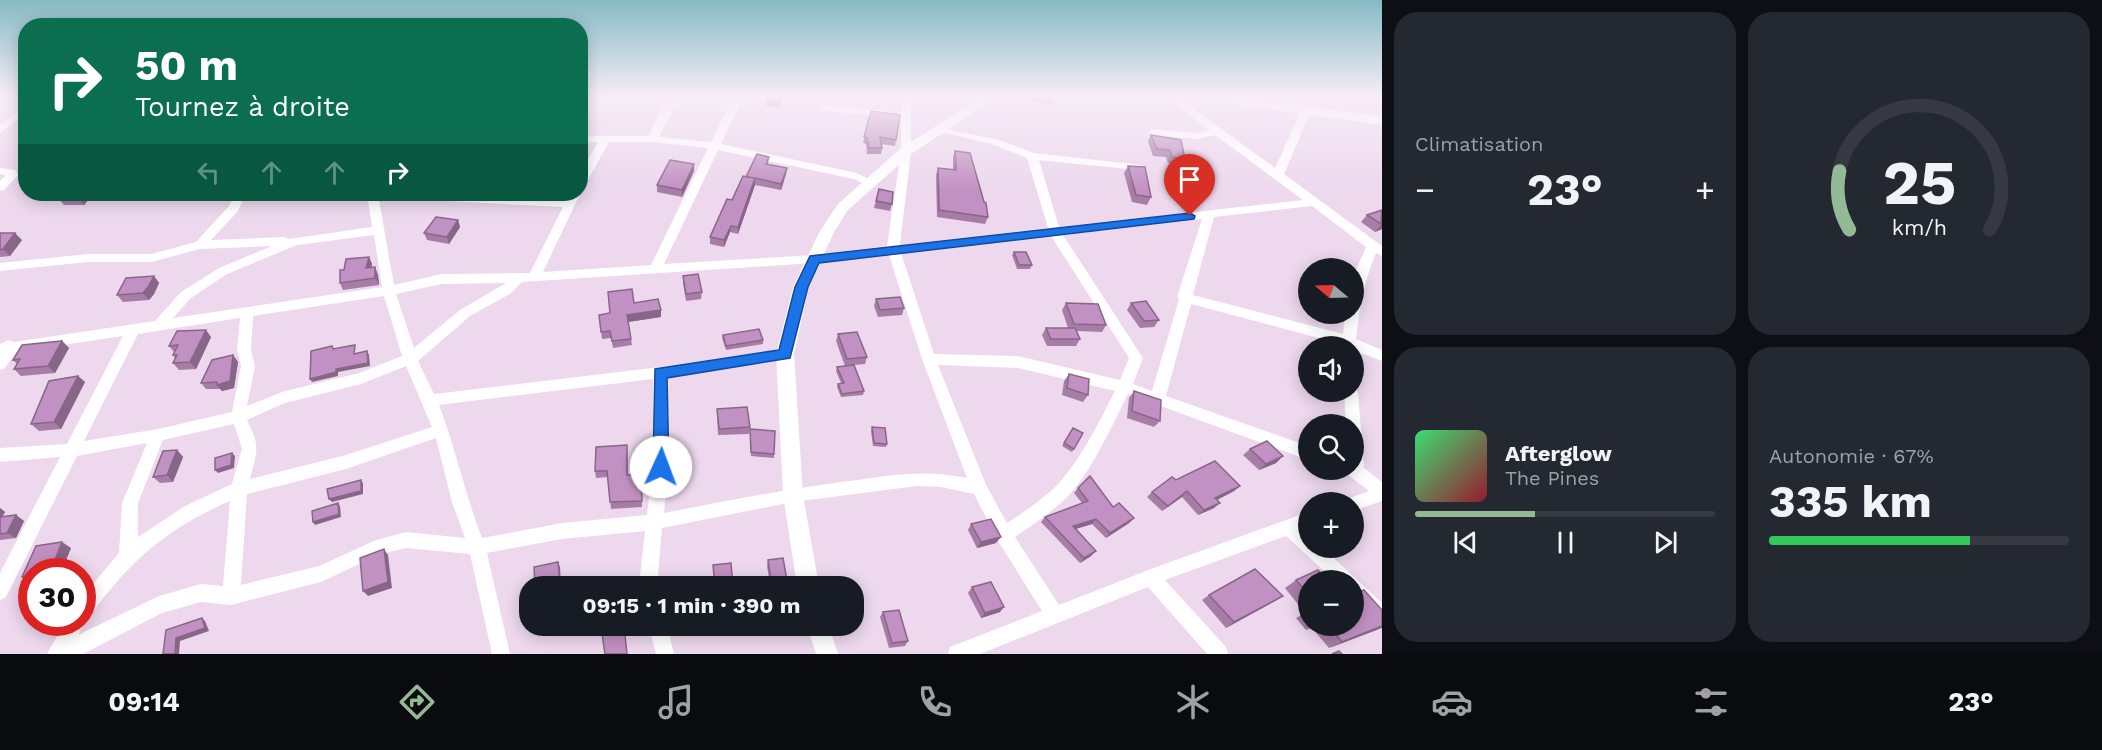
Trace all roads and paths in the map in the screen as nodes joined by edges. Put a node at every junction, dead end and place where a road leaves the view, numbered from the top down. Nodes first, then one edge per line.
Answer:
1 (658, 128) edge
2 (724, 128) edge
3 (906, 128) edge
4 (1212, 128) edge
5 (1299, 128) edge
6 (940, 129) joint
7 (1217, 131) junction
8 (1153, 132) dead end
9 (588, 139) edge
10 (652, 139) junction
11 (605, 140) junction
12 (716, 146) junction
13 (906, 151) junction
14 (1032, 156) junction
15 (1138, 167) edge
16 (588, 169) edge
17 (0, 171) edge
18 (1278, 175) junction
19 (871, 183) junction
20 (0, 187) edge
21 (237, 201) edge
22 (380, 201) edge
23 (571, 201) edge
24 (1315, 202) junction
25 (1209, 214) junction
26 (380, 230) junction
27 (1055, 232) junction
28 (296, 241) junction
29 (200, 246) junction
30 (893, 249) junction
31 (1377, 249) edge
32 (814, 259) junction
33 (0, 267) edge
34 (656, 268) junction
35 (1364, 271) edge
36 (527, 276) junction
37 (389, 291) junction
38 (1184, 297) junction
39 (247, 311) junction
40 (160, 324) junction
41 (134, 328) junction
42 (1320, 336) edge
43 (4, 346) edge
44 (1364, 350) edge
45 (785, 354) junction
46 (1382, 356) edge
47 (410, 359) junction
48 (929, 359) junction
49 (0, 364) edge
50 (660, 373) junction
51 (1125, 387) junction
52 (430, 400) junction
53 (1157, 400) junction
54 (238, 417) junction
55 (441, 430) junction
56 (158, 435) junction
57 (1298, 449) edge
58 (71, 450) junction
59 (0, 455) edge
60 (1364, 477) edge
61 (979, 488) junction
62 (238, 489) junction
63 (1382, 493) edge
64 (793, 495) junction
65 (1364, 500) edge
66 (656, 522) junction
67 (1298, 524) edge
68 (1289, 527) junction
69 (1004, 535) junction
70 (1298, 536) edge
71 (477, 547) junction
72 (127, 557) junction
73 (1322, 558) edge
74 (1335, 570) edge
75 (649, 576) edge
76 (806, 576) edge
77 (1151, 578) junction
78 (0, 591) edge
79 (96, 596) edge
80 (231, 596) junction
81 (1364, 598) edge
82 (1055, 615) junction
83 (1382, 615) edge
84 (67, 636) edge
85 (660, 636) edge
86 (822, 636) edge
87 (56, 654) edge
88 (67, 654) edge
89 (501, 654) edge
90 (665, 654) edge
91 (827, 654) edge
92 (957, 654) edge
93 (1219, 654) edge

1 - 10 street
2 - 12 street
3 - 13 street
4 - 7 street
5 - 18 street
6 - 13 street
6 - 14 street
7 - 8 street
7 - 18 street
9 - 11 street
10 - 11 street
10 - 12 street
11 - 16 street
12 - 19 street
12 - 34 street
13 - 19 street
13 - 30 street
14 - 15 street
14 - 27 street
17 - 20 street
18 - 24 street
19 - 32 street
21 - 29 street
22 - 26 street
23 - 36 street
24 - 25 street
24 - 31 street
25 - 27 street
25 - 38 street
26 - 28 street
26 - 37 street
27 - 30 street
27 - 51 street
28 - 29 street
28 - 40 street
29 - 33 street
30 - 32 street
30 - 48 street
31 - 35 street
32 - 34 street
32 - 45 street
34 - 36 street
36 - 37 street
36 - 47 street
37 - 39 street
37 - 47 street
38 - 42 street
38 - 53 street
39 - 40 street
39 - 54 street
40 - 41 street
41 - 43 street
41 - 58 street
43 - 49 street
44 - 46 street
45 - 50 street
45 - 64 street
47 - 52 street
47 - 54 street
48 - 51 street
48 - 61 street
50 - 52 street
50 - 66 street
51 - 53 street
51 - 69 street
52 - 55 street
53 - 57 street
54 - 56 street
54 - 62 street
55 - 62 street
55 - 71 street
56 - 58 street
56 - 72 street
58 - 59 street
58 - 78 street
60 - 63 street
61 - 64 street
61 - 69 street
62 - 72 street
62 - 80 street
63 - 65 street
64 - 66 street
64 - 76 street
66 - 71 street
66 - 75 street
67 - 68 street
68 - 70 street
68 - 77 street
69 - 82 street
71 - 80 street
71 - 89 street
72 - 79 street
73 - 74 street
77 - 82 street
77 - 93 street
80 - 88 street
81 - 83 street
82 - 92 street
84 - 87 street
85 - 90 street
86 - 91 street

